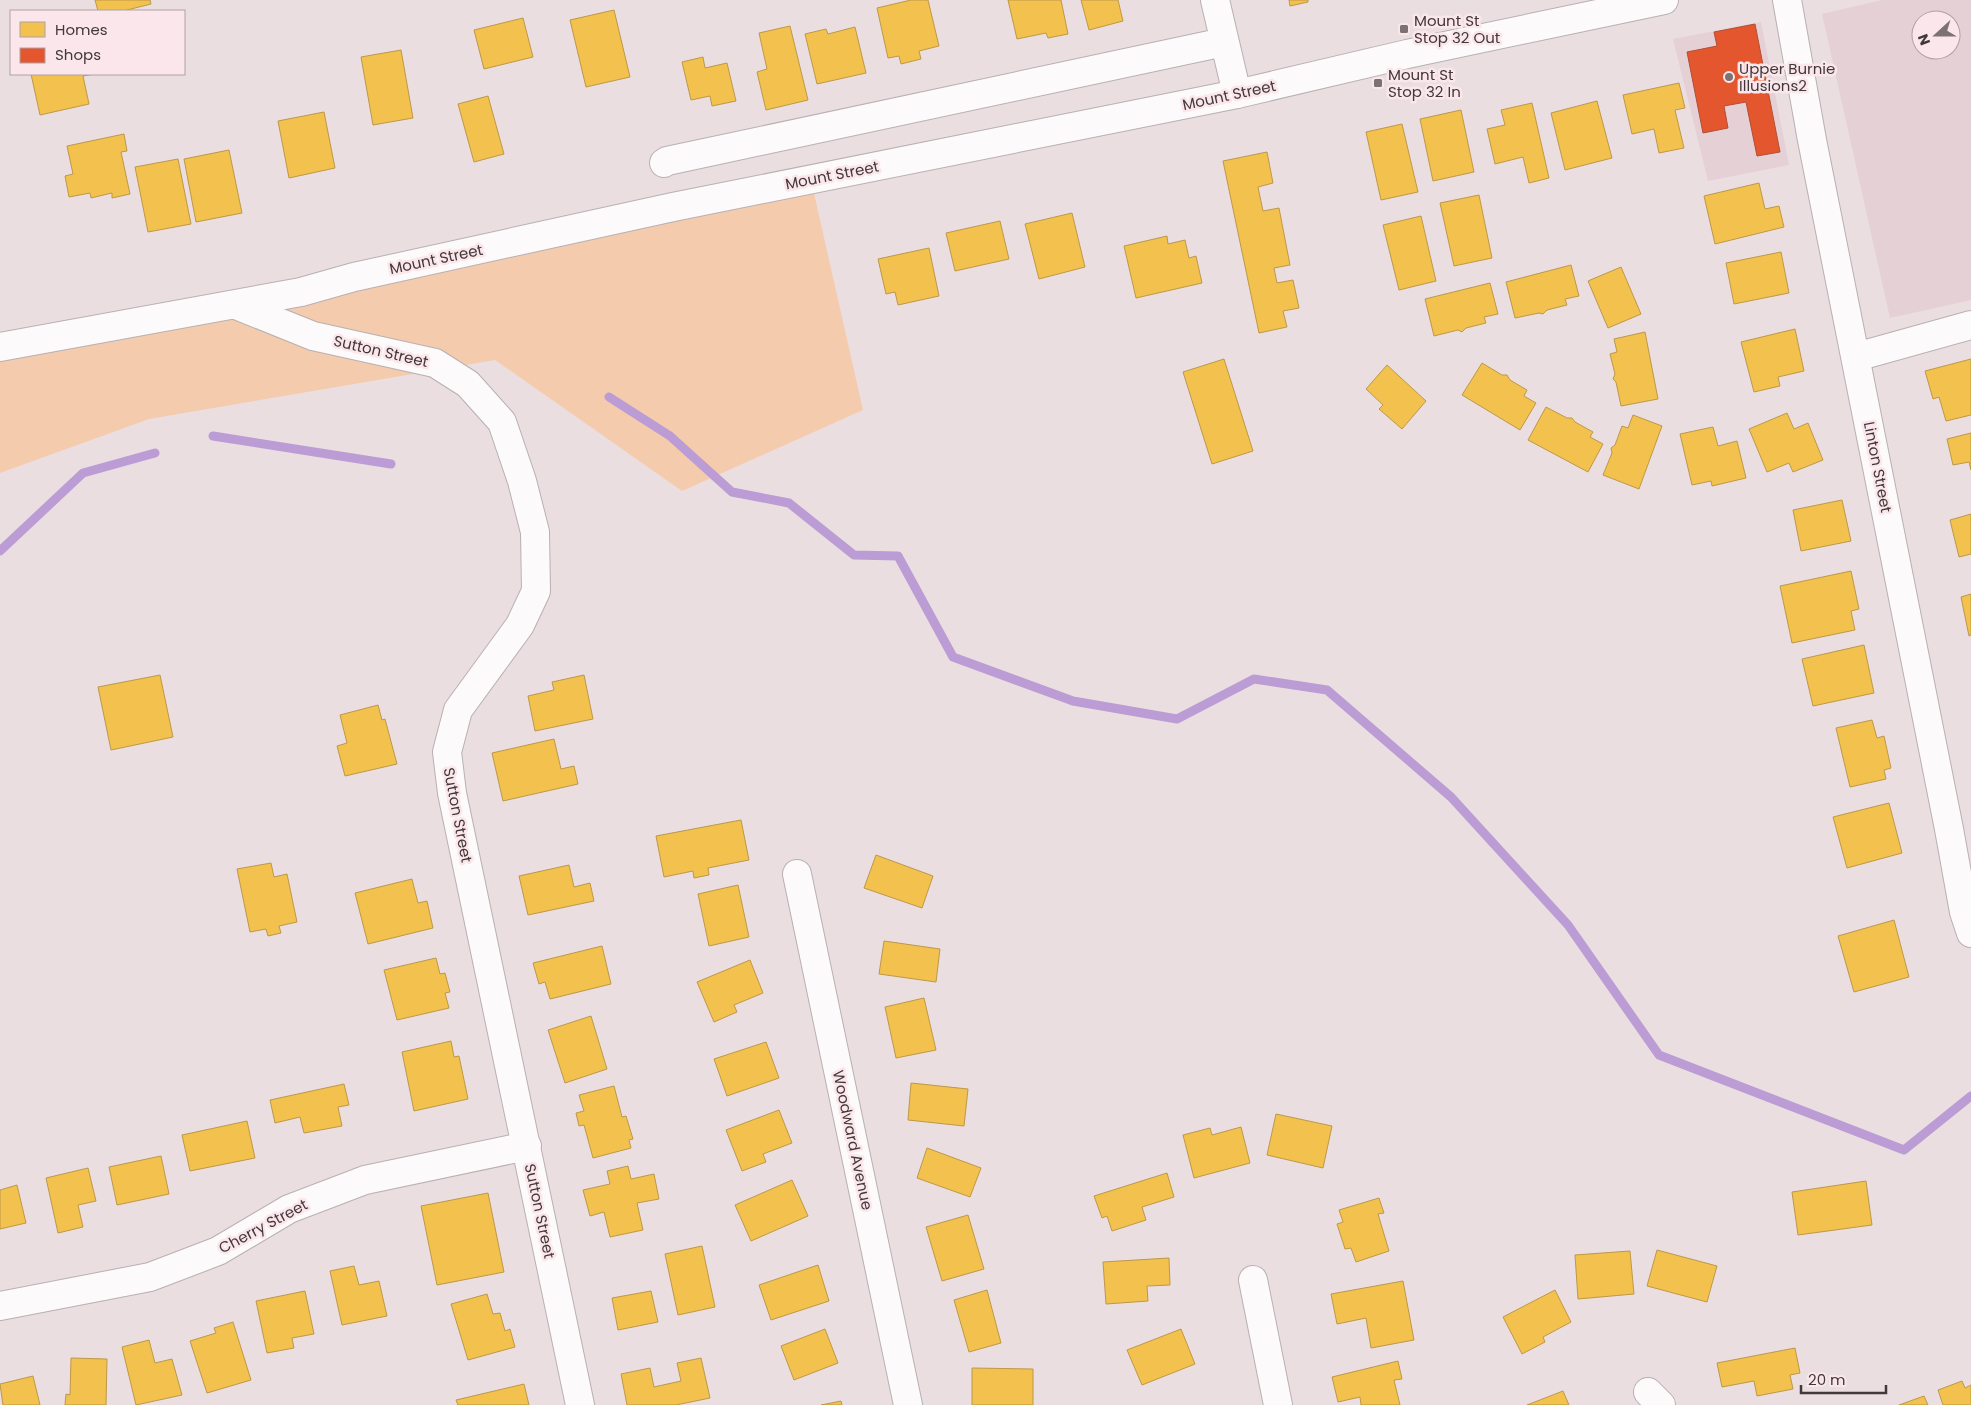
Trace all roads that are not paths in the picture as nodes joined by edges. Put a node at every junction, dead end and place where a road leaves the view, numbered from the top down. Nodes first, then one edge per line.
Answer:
1 (1215, 0) edge
2 (1664, 0) edge
3 (1788, 0) edge
4 (1224, 42) junction
5 (1237, 94) junction
6 (664, 164) dead end
7 (236, 305) junction
8 (1971, 325) edge
9 (0, 347) edge
10 (1856, 356) junction
11 (797, 874) dead end
12 (1971, 933) edge
13 (527, 1146) junction
14 (1253, 1280) dead end
15 (0, 1306) edge
16 (580, 1405) edge
17 (908, 1405) edge
18 (1278, 1405) edge

1 - 4 main road
2 - 5 main road, Mount Street
3 - 10 main road, Linton Street
4 - 5 main road
4 - 6 main road
5 - 7 main road, Mount Street
7 - 9 main road, Mount Street
7 - 13 main road, Sutton Street
8 - 10 main road
10 - 12 main road, Linton Street
11 - 17 main road, Woodward Avenue
13 - 15 main road, Cherry Street
13 - 16 main road, Sutton Street
14 - 18 main road

